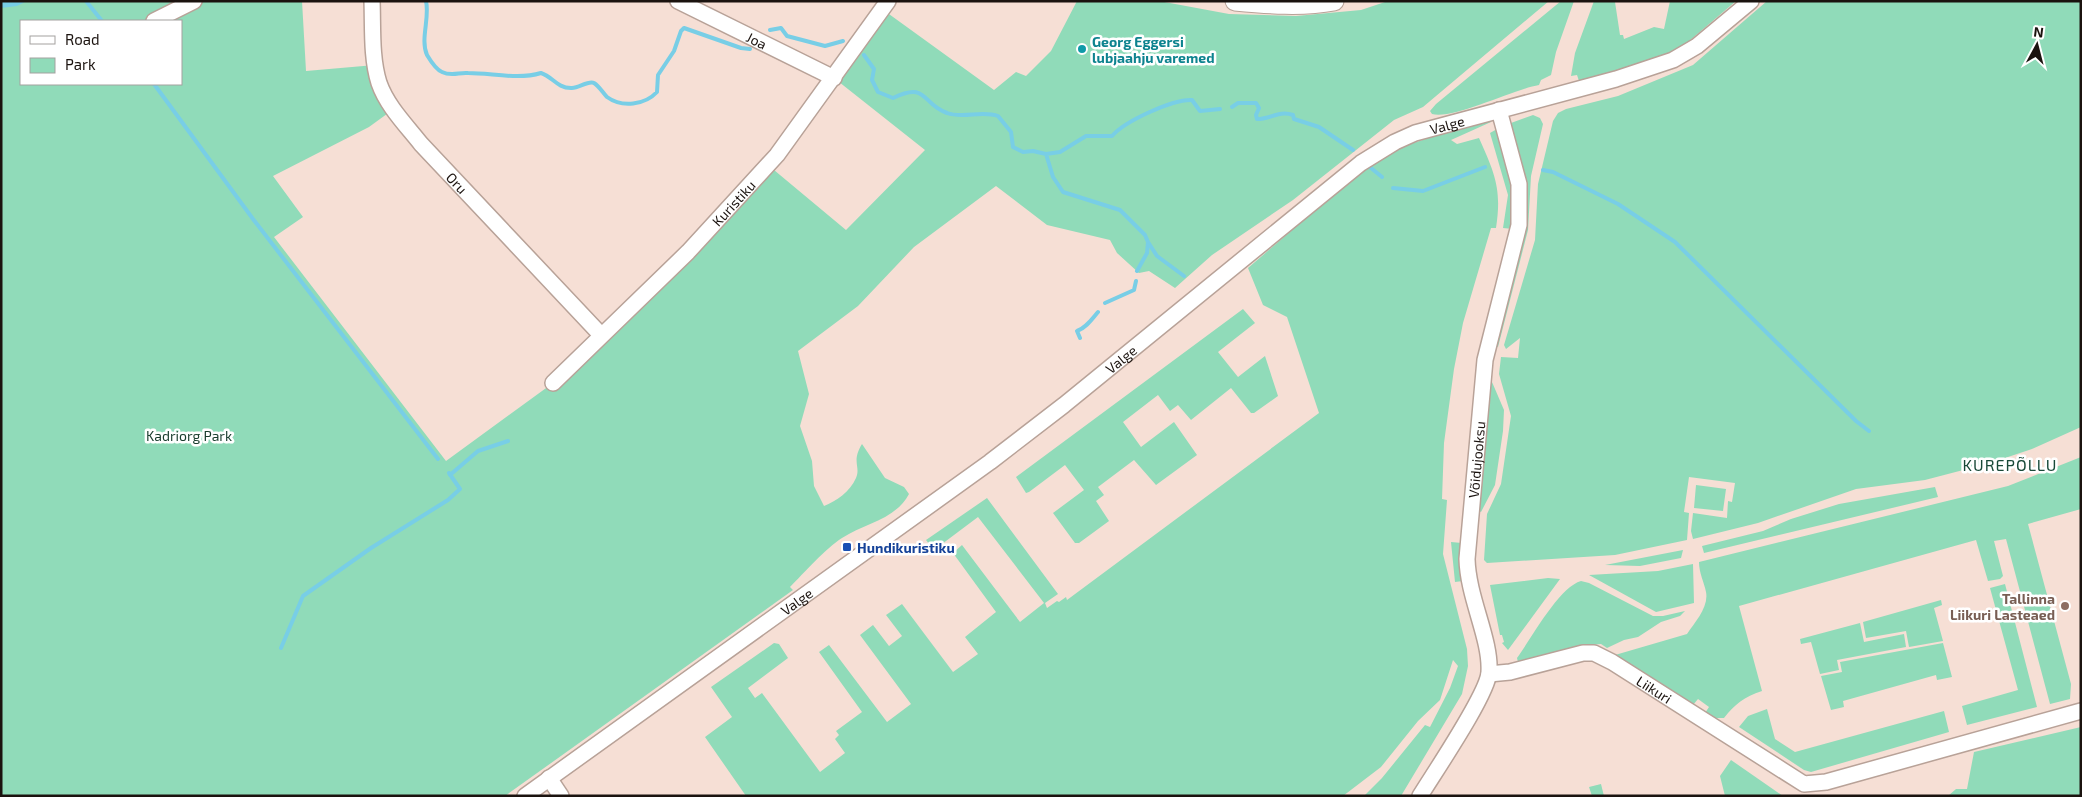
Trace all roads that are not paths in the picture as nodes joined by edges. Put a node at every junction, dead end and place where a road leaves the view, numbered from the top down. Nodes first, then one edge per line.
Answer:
1 (194, 1) edge
2 (372, 1) edge
3 (678, 1) edge
4 (888, 1) edge
5 (1236, 1) edge
6 (1334, 1) edge
7 (1751, 1) edge
8 (156, 20) edge
9 (834, 78) junction
10 (1499, 110) junction
11 (601, 335) junction
12 (553, 383) dead end
13 (1489, 674) junction
14 (2081, 711) edge
15 (549, 778) junction
16 (1804, 784) junction
17 (525, 796) edge
18 (561, 796) edge
19 (1420, 796) edge
20 (1820, 796) edge

1 - 8 street
2 - 11 street, Oru
3 - 9 street, Joa
4 - 9 street, Kuristiku
5 - 6 main road
7 - 10 street, Valge
9 - 11 street, Kuristiku
10 - 13 street, Võidujooksu
10 - 15 street, Valge
11 - 12 street, Kuristiku
13 - 16 street, Liikuri
13 - 19 street, Võidujooksu
14 - 16 street
15 - 17 street, Valge
15 - 18 street
16 - 20 street, Liikuri

